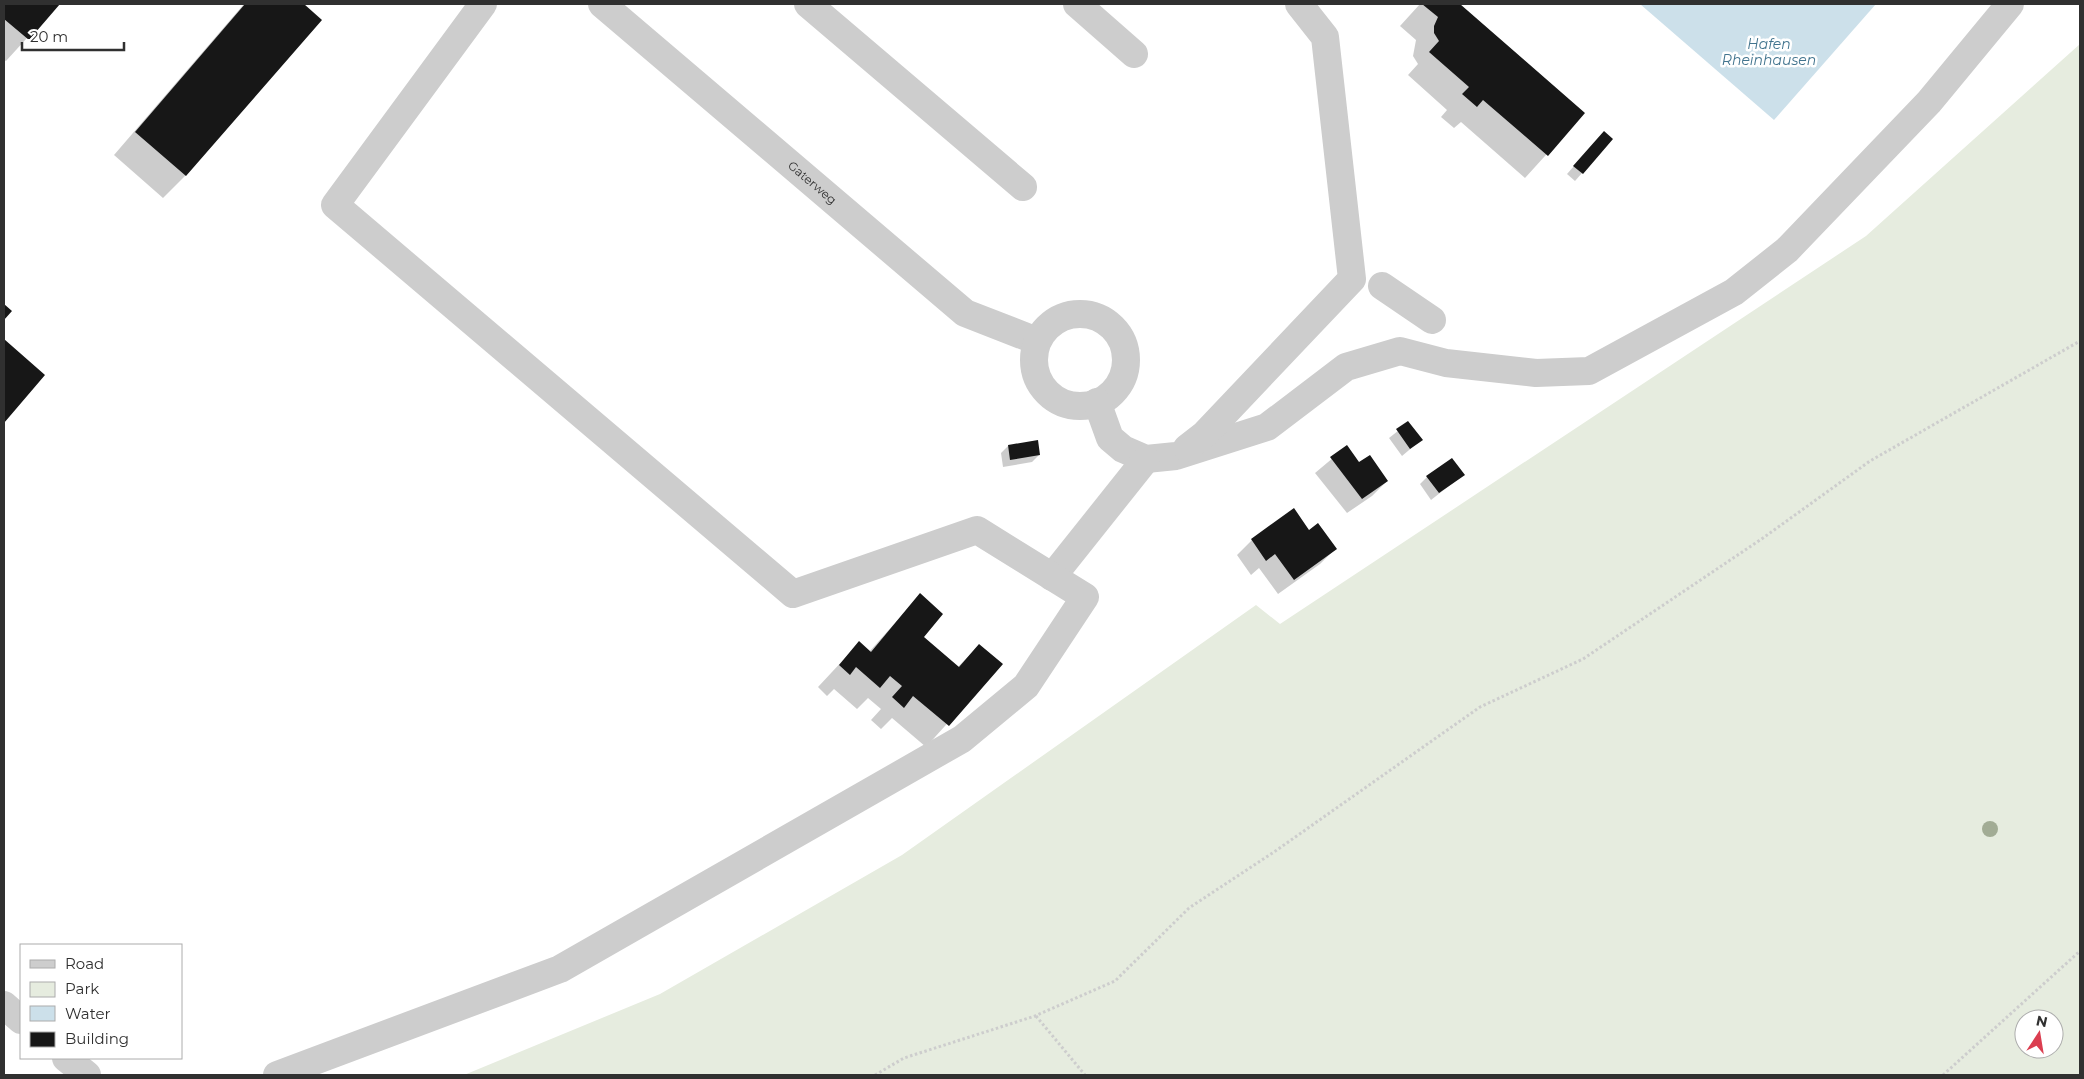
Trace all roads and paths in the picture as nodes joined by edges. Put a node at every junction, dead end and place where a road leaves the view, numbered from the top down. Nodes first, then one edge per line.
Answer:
1 (483, 4) edge
2 (602, 4) edge
3 (808, 4) edge
4 (1077, 4) edge
5 (1300, 4) edge
6 (2010, 4) edge
7 (1134, 54) dead end
8 (1023, 187) dead end
9 (1382, 286) dead end
10 (1432, 320) dead end
11 (1037, 341) junction
12 (2080, 341) edge
13 (1097, 402) junction
14 (1176, 456) junction
15 (1146, 459) junction
16 (1052, 577) junction
17 (2080, 950) edge
18 (4, 1005) edge
19 (1036, 1016) junction
20 (20, 1019) edge
21 (67, 1059) edge
22 (87, 1075) edge
23 (277, 1075) edge
24 (876, 1075) edge
25 (1085, 1075) edge
26 (1943, 1075) edge

1 - 16 street
2 - 11 street, Gaterweg
3 - 8 street
4 - 7 street
5 - 14 street
6 - 14 street
9 - 10 street
11 - 13 street
11 - 13 street
12 - 19 path
13 - 15 street
14 - 15 street
15 - 16 street
16 - 23 street
17 - 26 path
18 - 20 street
19 - 24 path
19 - 25 path
21 - 22 street

